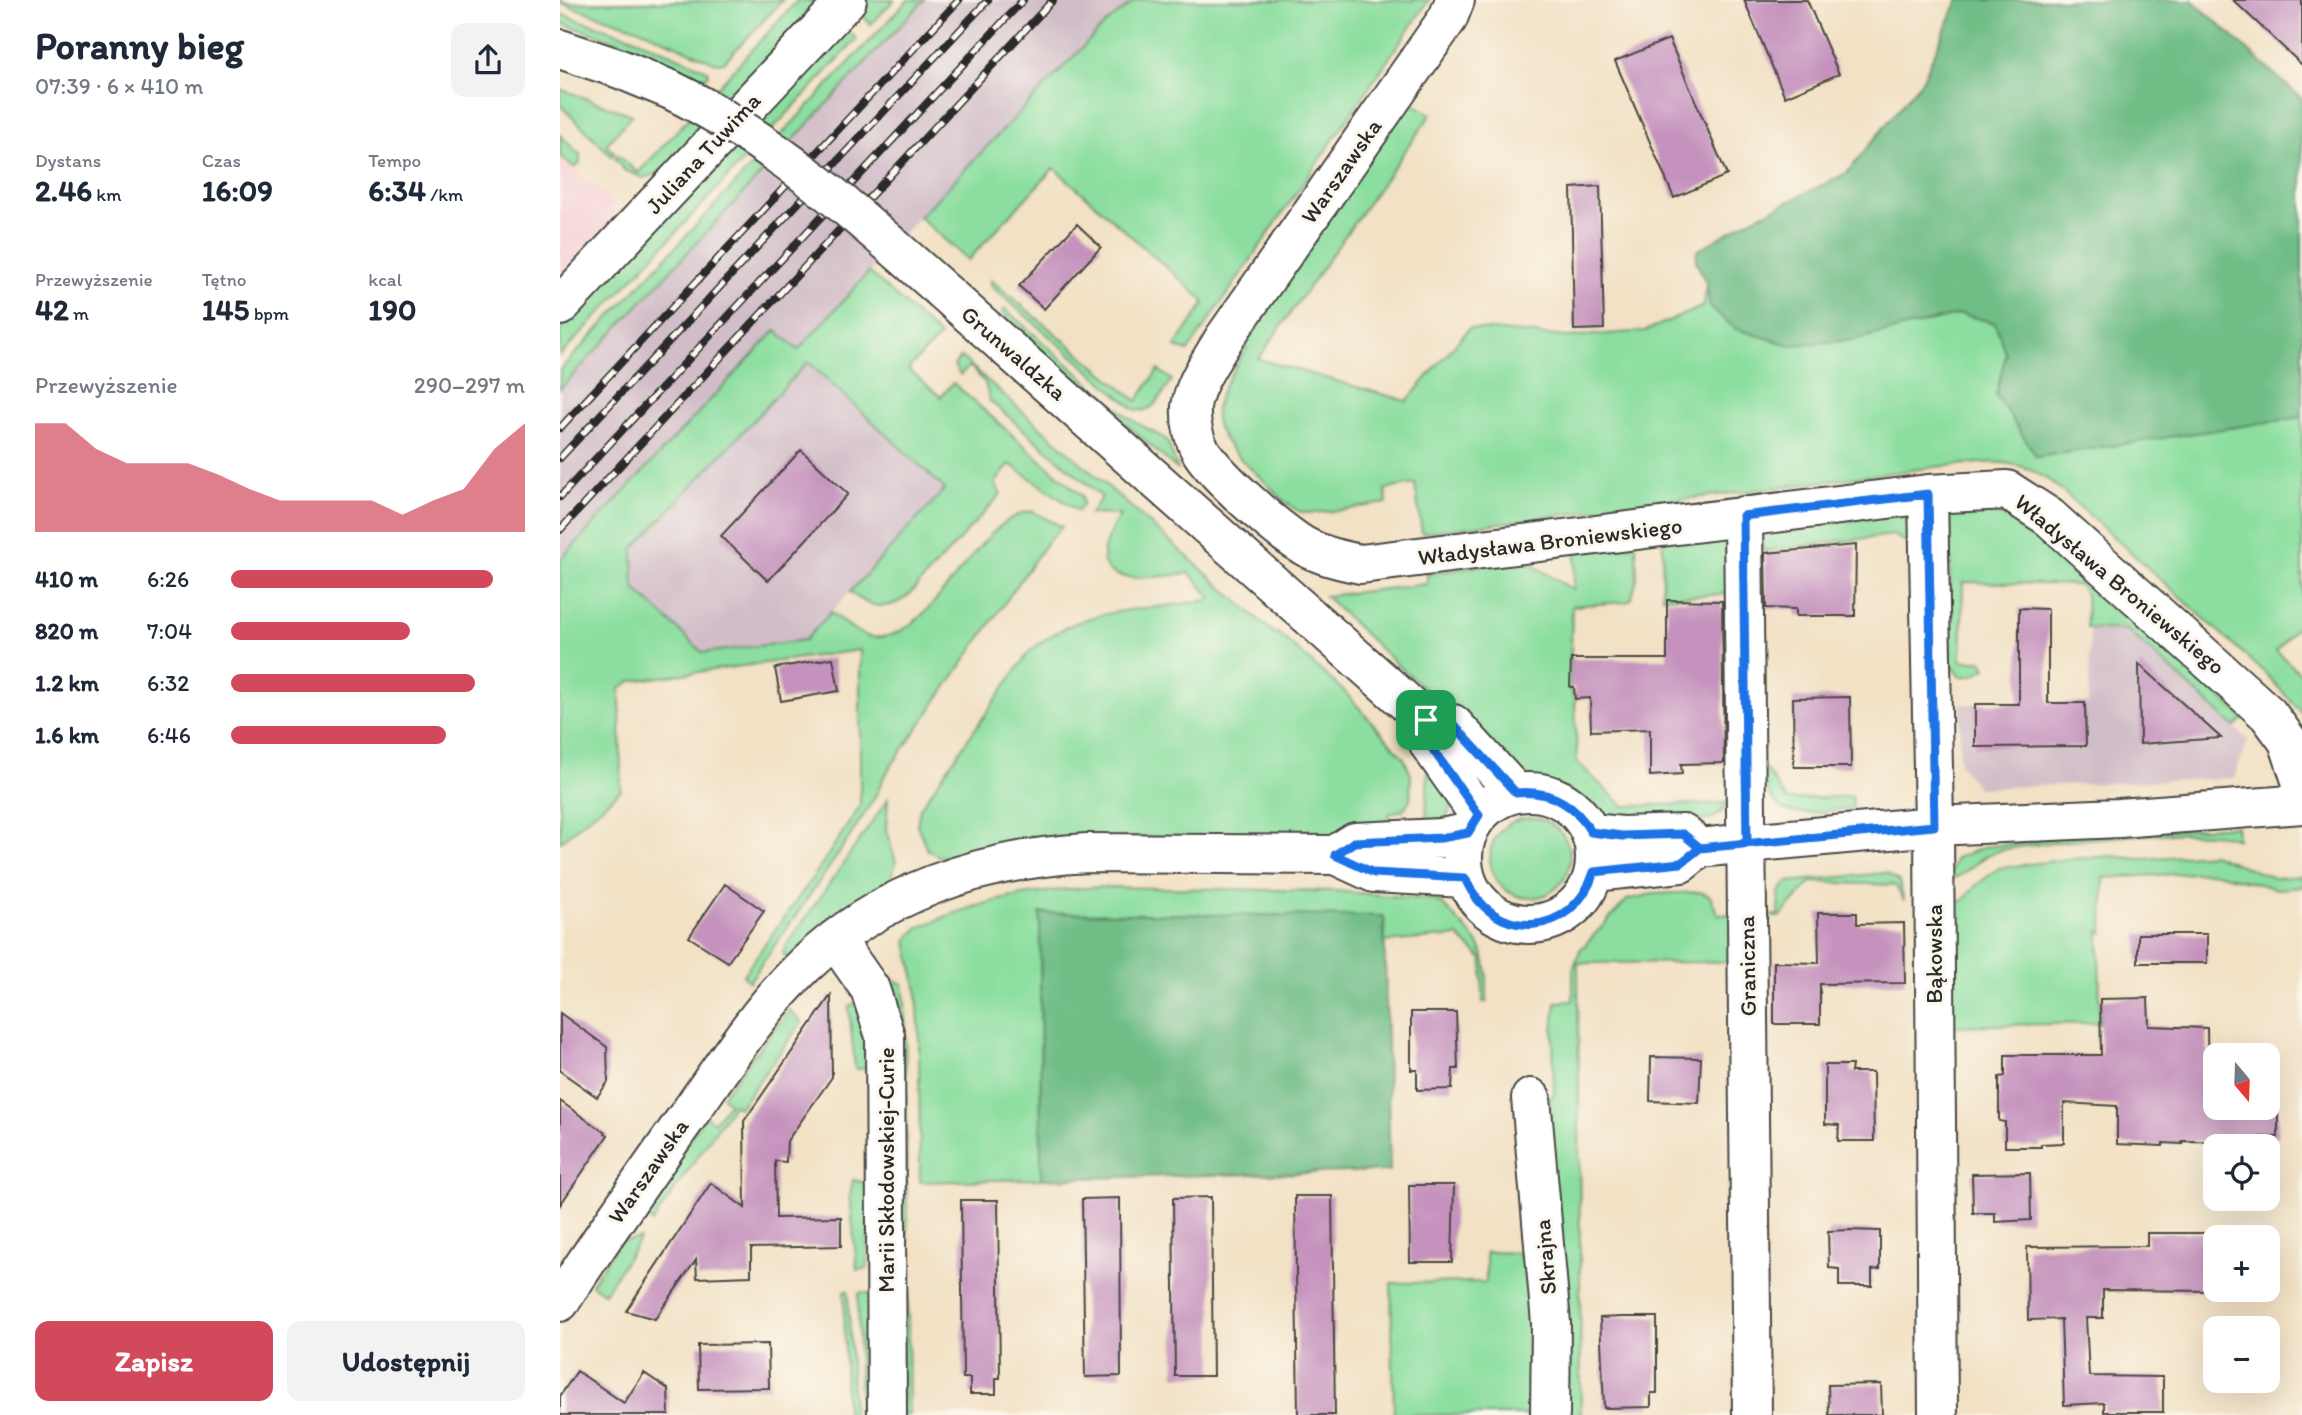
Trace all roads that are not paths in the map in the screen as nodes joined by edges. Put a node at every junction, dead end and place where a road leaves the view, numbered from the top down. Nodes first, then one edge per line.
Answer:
1 (847, 0) edge
2 (1455, 0) edge
3 (560, 49) edge
4 (560, 306) edge
5 (1928, 494) junction
6 (1743, 516) junction
7 (1382, 563) joint
8 (1426, 720) junction
9 (2302, 783) edge
10 (1516, 793) junction
11 (2302, 804) edge
12 (1473, 824) junction
13 (1934, 826) junction
14 (1591, 832) junction
15 (1747, 843) junction
16 (1700, 848) junction
17 (1335, 855) junction
18 (1594, 872) junction
19 (1465, 878) junction
20 (849, 929) junction
21 (1531, 1098) dead end
22 (560, 1302) edge
23 (887, 1415) edge
24 (1550, 1415) edge
25 (1752, 1415) edge
26 (1938, 1415) edge

1 - 4 street, Juliana Tuwima
2 - 7 street, Warszawska
3 - 8 street, Grunwaldzka, bridge
5 - 6 street, Władysława Broniewskiego
5 - 9 street, Władysława Broniewskiego
5 - 13 street, Bąkowska
6 - 7 street, Władysława Broniewskiego
6 - 15 street, Graniczna
8 - 10 street, Grunwaldzka
8 - 12 street
10 - 12 street
10 - 14 street
11 - 13 street
12 - 17 street
12 - 19 street
13 - 15 street
13 - 26 street, Bąkowska
14 - 16 street
14 - 18 street
15 - 16 street
15 - 25 street, Graniczna
16 - 18 street
17 - 19 street
17 - 20 street
18 - 19 street
20 - 22 street, Warszawska
20 - 23 street, Marii Skłodowskiej-Curie
21 - 24 street, Skrajna

